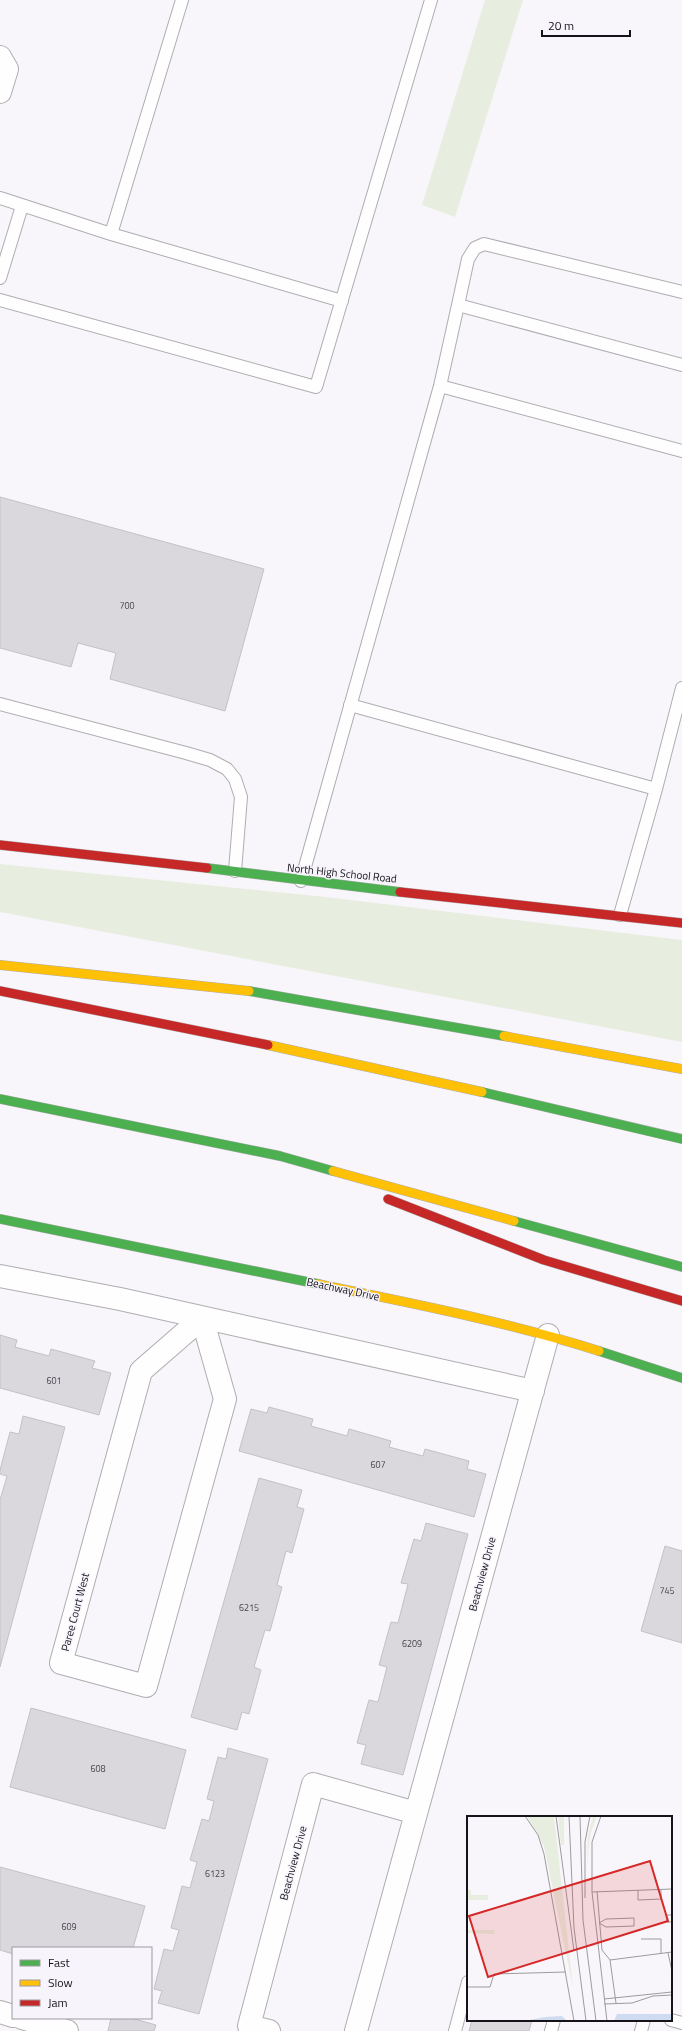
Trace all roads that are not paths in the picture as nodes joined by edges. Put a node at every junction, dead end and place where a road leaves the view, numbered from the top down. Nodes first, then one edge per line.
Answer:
1 (182, 0) edge
2 (431, 0) edge
3 (0, 57) edge
4 (0, 92) edge
5 (0, 198) edge
6 (22, 206) junction
7 (111, 234) junction
8 (0, 278) edge
9 (682, 292) edge
10 (0, 300) edge
11 (342, 301) junction
12 (458, 305) junction
13 (682, 365) edge
14 (440, 386) junction
15 (682, 451) edge
16 (682, 688) edge
17 (0, 704) edge
18 (350, 706) junction
19 (656, 789) junction
20 (0, 845) edge
21 (235, 871) junction
22 (301, 881) junction
23 (620, 915) junction
24 (682, 923) edge
25 (0, 965) edge
26 (0, 991) edge
27 (682, 1069) edge
28 (0, 1100) edge
29 (682, 1139) edge
30 (280, 1156) junction
31 (0, 1219) edge
32 (682, 1267) edge
33 (0, 1276) edge
34 (682, 1301) edge
35 (202, 1318) junction
36 (548, 1335) junction
37 (682, 1378) edge
38 (533, 1391) junction
39 (416, 1812) junction
40 (467, 1986) edge
41 (0, 2012) edge
42 (12, 2016) edge
43 (25, 2019) edge
44 (672, 2020) edge
45 (554, 2021) edge
46 (644, 2021) edge
47 (682, 2023) edge
48 (67, 2031) edge
49 (269, 2031) edge
50 (356, 2031) edge
51 (455, 2031) edge
52 (551, 2031) edge
53 (641, 2031) edge

1 - 7 lane
2 - 11 lane
3 - 4 street
5 - 6 lane
6 - 7 lane
6 - 8 lane
7 - 11 lane
9 - 12 lane
10 - 11 lane
12 - 13 lane
12 - 14 lane
14 - 15 lane
14 - 18 lane
16 - 19 lane
17 - 21 lane
18 - 19 lane
18 - 22 lane
19 - 23 lane
20 - 21 main road, North High School Road
21 - 22 main road, North High School Road
22 - 23 main road, North High School Road
23 - 24 main road, North High School Road
25 - 27 main road
26 - 29 main road
28 - 30 main road
30 - 32 main road
30 - 34 main road
31 - 36 main road, Beachway Drive
33 - 35 street
35 - 35 street, Paree Court West
35 - 38 street
36 - 37 main road, Beachway Drive
36 - 38 street, Beachview Drive
38 - 39 street, Beachview Drive
39 - 49 street, Beachview Drive
39 - 50 street, Beachview Drive
40 - 51 lane
41 - 42 street
43 - 48 street
44 - 47 lane
45 - 52 lane
46 - 53 lane

